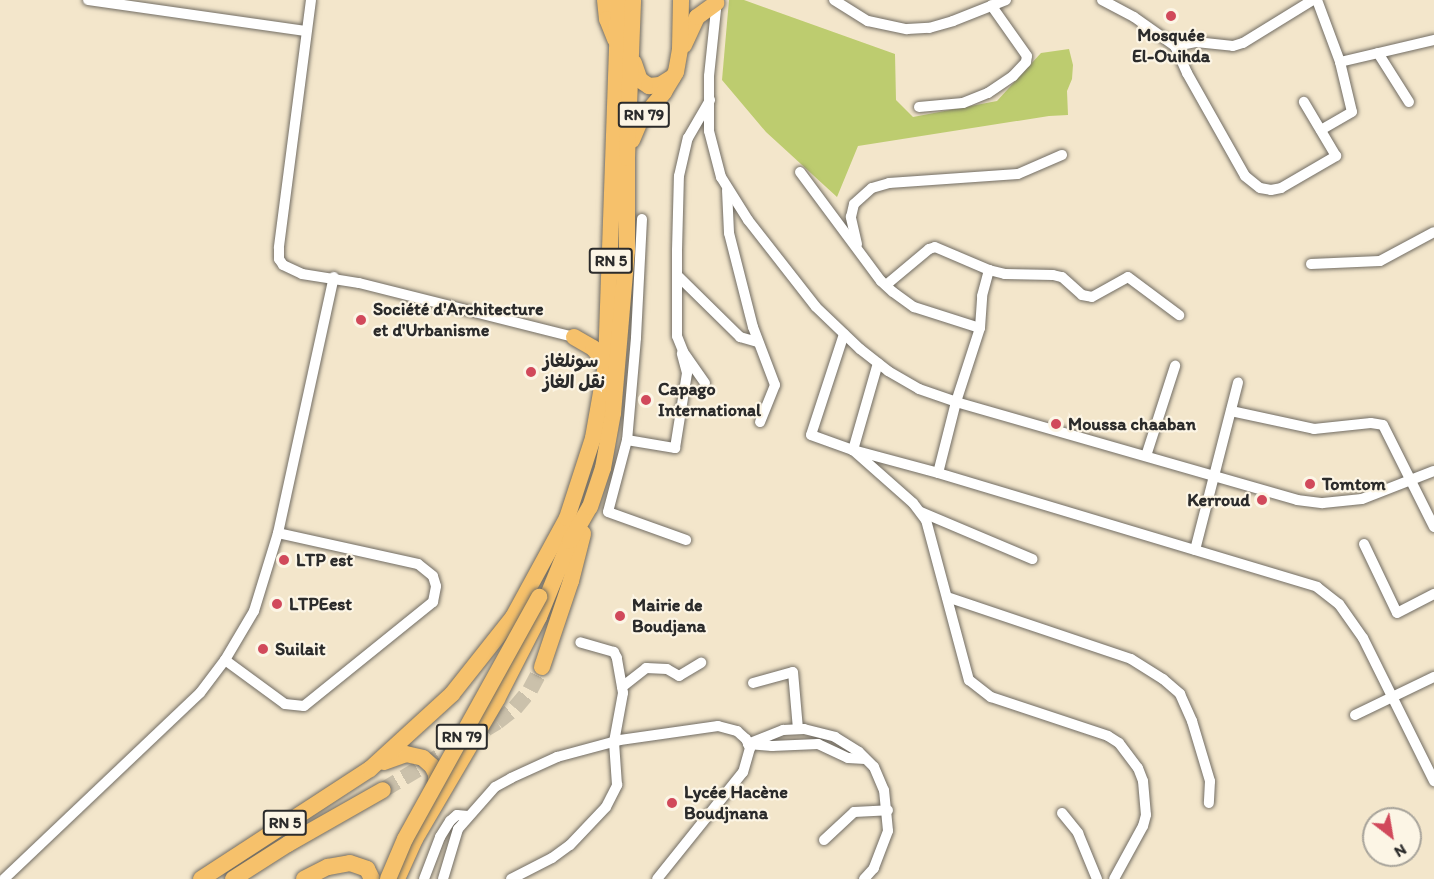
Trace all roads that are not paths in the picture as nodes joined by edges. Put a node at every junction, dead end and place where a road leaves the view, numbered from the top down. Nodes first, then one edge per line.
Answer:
1 (88, 0) edge
2 (311, 0) edge
3 (605, 0) edge
4 (619, 0) edge
5 (633, 0) edge
6 (674, 0) edge
7 (681, 0) edge
8 (834, 0) edge
9 (1006, 0) edge
10 (1101, 0) edge
11 (1315, 0) edge
12 (717, 1) edge
13 (991, 5) junction
14 (680, 22) junction
15 (306, 31) junction
16 (1434, 40) edge
17 (625, 46) junction
18 (1175, 46) junction
19 (1378, 53) junction
20 (680, 54) junction
21 (1340, 62) junction
22 (673, 77) junction
23 (710, 100) junction
24 (1304, 102) dead end
25 (1409, 102) dead end
26 (919, 107) dead end
27 (1321, 130) junction
28 (1062, 155) dead end
29 (627, 158) junction
30 (800, 172) dead end
31 (727, 189) junction
32 (642, 219) dead end
33 (1434, 232) edge
34 (859, 250) junction
35 (1311, 264) dead end
36 (989, 270) junction
37 (334, 277) junction
38 (679, 277) junction
39 (886, 285) junction
40 (1179, 315) dead end
41 (980, 328) junction
42 (609, 334) junction
43 (844, 334) junction
44 (574, 337) junction
45 (758, 342) junction
46 (678, 343) junction
47 (878, 363) junction
48 (606, 364) junction
49 (1175, 366) dead end
50 (1238, 382) dead end
51 (705, 383) dead end
52 (615, 388) junction
53 (633, 390) junction
54 (956, 402) junction
55 (1231, 411) junction
56 (760, 422) dead end
57 (627, 440) junction
58 (853, 450) junction
59 (1146, 456) junction
60 (1434, 471) edge
61 (938, 473) junction
62 (1215, 477) junction
63 (1412, 481) junction
64 (590, 507) junction
65 (921, 512) junction
66 (567, 518) junction
67 (1434, 527) edge
68 (278, 533) junction
69 (686, 540) dead end
70 (1364, 544) dead end
71 (1195, 549) junction
72 (1032, 559) dead end
73 (1434, 594) edge
74 (947, 597) junction
75 (542, 599) junction
76 (580, 642) dead end
77 (225, 660) junction
78 (701, 663) dead end
79 (542, 667) tunnel mouth
80 (1434, 677) edge
81 (753, 683) dead end
82 (622, 687) junction
83 (1391, 697) junction
84 (1355, 715) dead end
85 (798, 729) junction
86 (614, 742) junction
87 (748, 744) junction
88 (865, 759) junction
89 (370, 769) junction
90 (1434, 781) edge
91 (383, 790) tunnel mouth
92 (1209, 803) dead end
93 (436, 804) junction
94 (888, 810) junction
95 (1062, 813) dead end
96 (468, 816) junction
97 (824, 840) dead end
98 (4, 879) edge
99 (201, 879) edge
100 (233, 879) edge
101 (304, 879) edge
102 (372, 879) edge
103 (388, 879) edge
104 (397, 879) edge
105 (424, 879) edge
106 (443, 879) edge
107 (511, 879) edge
108 (657, 879) edge
109 (864, 879) edge
110 (1097, 879) edge
111 (1114, 879) edge

1 - 15 street
2 - 15 street
3 - 17 highway
4 - 17 highway, RN 5
5 - 17 highway, RN 5
6 - 14 highway
7 - 14 highway
8 - 13 street
9 - 13 street
10 - 18 street
11 - 18 street
11 - 21 street
12 - 20 highway
12 - 23 street
13 - 26 street
14 - 20 highway, RN 79
15 - 37 street
16 - 19 street
17 - 22 highway
17 - 29 highway, RN 5
17 - 42 highway, RN 5
18 - 27 street
19 - 21 street
19 - 25 street
20 - 22 highway, RN 79
21 - 27 street
22 - 29 highway, RN 79
23 - 31 street
23 - 38 street
24 - 27 street
28 - 34 street
29 - 52 highway, RN 5
30 - 34 street
31 - 43 street
31 - 45 street
32 - 53 street
33 - 35 street
34 - 39 street
36 - 39 street
36 - 40 street
36 - 41 street
37 - 44 street
37 - 68 street
38 - 45 street
38 - 46 street
39 - 41 street
41 - 54 street
42 - 44 highway
42 - 48 highway, RN 5
43 - 47 street
43 - 58 street
44 - 48 highway
45 - 56 street
46 - 51 street
46 - 57 street
47 - 54 street
47 - 58 street
48 - 66 highway, RN 5
49 - 59 street
50 - 55 street
52 - 53 street
52 - 64 highway, RN 5
53 - 57 street
54 - 59 street
54 - 61 street
55 - 62 street
55 - 63 street
57 - 69 street
58 - 61 street
58 - 65 street
59 - 62 street
60 - 63 street
61 - 71 street
62 - 63 street
62 - 71 street
63 - 67 street
64 - 75 highway, RN 79
64 - 79 highway, RN 5
65 - 72 street
65 - 74 street
66 - 75 highway, RN 79
66 - 89 highway, RN 5
68 - 77 street
68 - 77 street
70 - 73 street
71 - 83 street
74 - 92 street
74 - 111 street
75 - 93 highway, RN 79
75 - 103 highway, RN 79, bridge
76 - 82 street
77 - 98 street
78 - 82 street
80 - 83 street
81 - 85 street
82 - 86 street
83 - 84 street
83 - 90 street
85 - 87 street
85 - 88 street
86 - 87 street
86 - 96 street
86 - 107 street
87 - 88 street
87 - 108 street
88 - 94 street
89 - 93 highway
89 - 99 highway, RN 5
91 - 100 highway, RN 5
93 - 104 highway
94 - 97 street
94 - 109 street
95 - 110 street
96 - 105 street
96 - 106 street
101 - 102 highway

